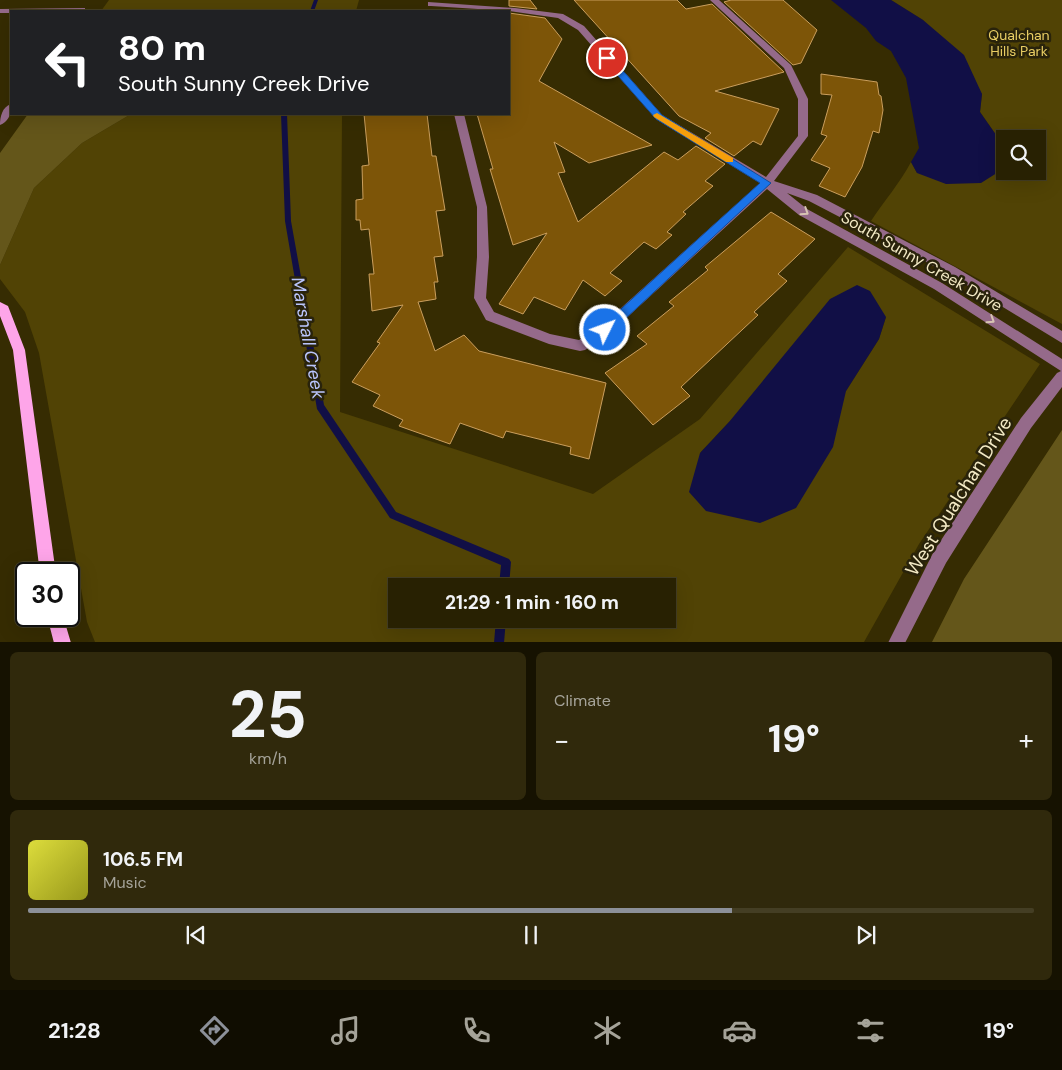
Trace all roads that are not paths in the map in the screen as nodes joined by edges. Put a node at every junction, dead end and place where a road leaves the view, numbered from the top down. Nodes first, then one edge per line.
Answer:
1 (714, 0) edge
2 (432, 5) edge
3 (83, 9) edge
4 (42, 10) edge
5 (10, 108) edge
6 (459, 115) edge
7 (0, 122) edge
8 (767, 183) junction
9 (0, 306) edge
10 (1062, 338) edge
11 (1062, 366) edge
12 (1062, 377) edge
13 (46, 562) edge
14 (58, 627) edge
15 (63, 642) edge
16 (896, 642) edge

1 - 8 street
2 - 8 street, South Sunny Creek Drive
3 - 4 street
5 - 7 street
6 - 8 street
8 - 10 street, South Sunny Creek Drive
8 -> 11 street, South Sunny Creek Drive
9 - 13 main road
12 - 16 street, West Qualchan Drive
14 - 15 main road

